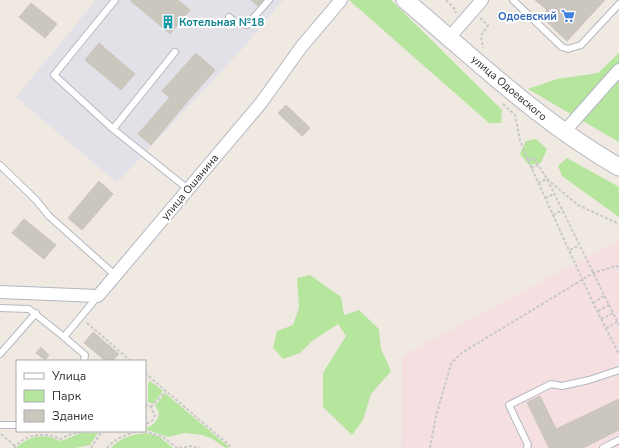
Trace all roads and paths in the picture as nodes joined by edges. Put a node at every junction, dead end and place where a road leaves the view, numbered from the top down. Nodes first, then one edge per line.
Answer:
1 (115, 0) edge
2 (269, 0) edge
3 (341, 0) edge
4 (405, 0) edge
5 (446, 0) edge
6 (482, 0) edge
7 (513, 0) edge
8 (619, 4) edge
9 (229, 17) dead end
10 (466, 19) junction
11 (449, 38) junction
12 (484, 49) dead end
13 (175, 52) dead end
14 (619, 70) edge
15 (498, 100) dead end
16 (113, 128) junction
17 (564, 132) junction
18 (528, 160) junction
19 (0, 165) edge
20 (538, 165) junction
21 (619, 167) edge
22 (530, 168) junction
23 (547, 178) junction
24 (538, 184) junction
25 (188, 190) junction
26 (554, 194) junction
27 (545, 198) junction
28 (562, 210) junction
29 (553, 215) junction
30 (619, 224) edge
31 (580, 245) junction
32 (570, 250) junction
33 (619, 267) edge
34 (593, 273) junction
35 (116, 276) junction
36 (582, 279) junction
37 (0, 292) edge
38 (98, 296) junction
39 (605, 296) junction
40 (593, 302) junction
41 (609, 305) junction
42 (0, 308) edge
43 (36, 312) junction
44 (598, 312) junction
45 (613, 313) junction
46 (80, 317) junction
47 (601, 319) junction
48 (617, 321) junction
49 (619, 325) edge
50 (606, 328) junction
51 (64, 337) junction
52 (0, 354) edge
53 (619, 354) edge
54 (84, 360) edge
55 (130, 360) edge
56 (619, 370) edge
57 (146, 374) edge
58 (166, 391) junction
59 (146, 405) edge
60 (151, 407) junction
61 (146, 424) edge
62 (0, 425) edge
63 (16, 425) edge
64 (81, 432) edge
65 (101, 432) edge
66 (140, 432) edge
67 (146, 432) edge
68 (0, 433) edge
69 (619, 440) edge
70 (15, 447) edge
71 (91, 448) edge
72 (107, 448) edge
73 (178, 448) edge
74 (200, 448) edge
75 (230, 448) edge
76 (430, 448) edge
77 (527, 448) edge
78 (603, 448) edge

1 - 16 lane
2 - 9 lane
3 - 25 street, улица Ошанина
4 - 11 street, улица Одоевского
5 - 10 path
6 - 10 street
7 - 8 lane
10 - 11 street
10 - 12 path
11 - 17 street, улица Одоевского
13 - 16 lane
14 - 17 street
15 - 18 path
16 - 25 lane
17 - 21 street, улица Одоевского
18 - 20 path
18 - 22 path
19 - 35 lane
20 - 22 path
20 - 23 path
22 - 24 path
23 - 24 path
23 - 26 path
23 - 30 path
24 - 27 path
25 - 35 street, улица Ошанина
26 - 27 path
26 - 28 path
27 - 29 path
28 - 29 path
28 - 31 path
29 - 32 path
31 - 32 path
31 - 34 path
32 - 36 path
33 - 34 path
34 - 36 path
34 - 39 path
35 - 38 street, улица Ошанина
36 - 40 path
36 - 76 path
37 - 38 street
38 - 46 lane
39 - 40 path
39 - 41 path
40 - 44 path
41 - 44 path
41 - 45 path
42 - 43 lane
43 - 51 lane
43 - 52 lane
44 - 47 path
45 - 47 path
45 - 48 path
46 - 51 lane
46 - 55 path
47 - 50 path
48 - 49 path
48 - 50 path
50 - 53 path
51 - 54 lane
56 - 77 lane
57 - 58 path
58 - 60 path
58 - 75 path
59 - 60 path
60 - 61 path
62 - 63 lane
64 - 70 path
65 - 71 path
66 - 72 path
67 - 73 path
68 - 70 path
69 - 78 lane
73 - 74 path

